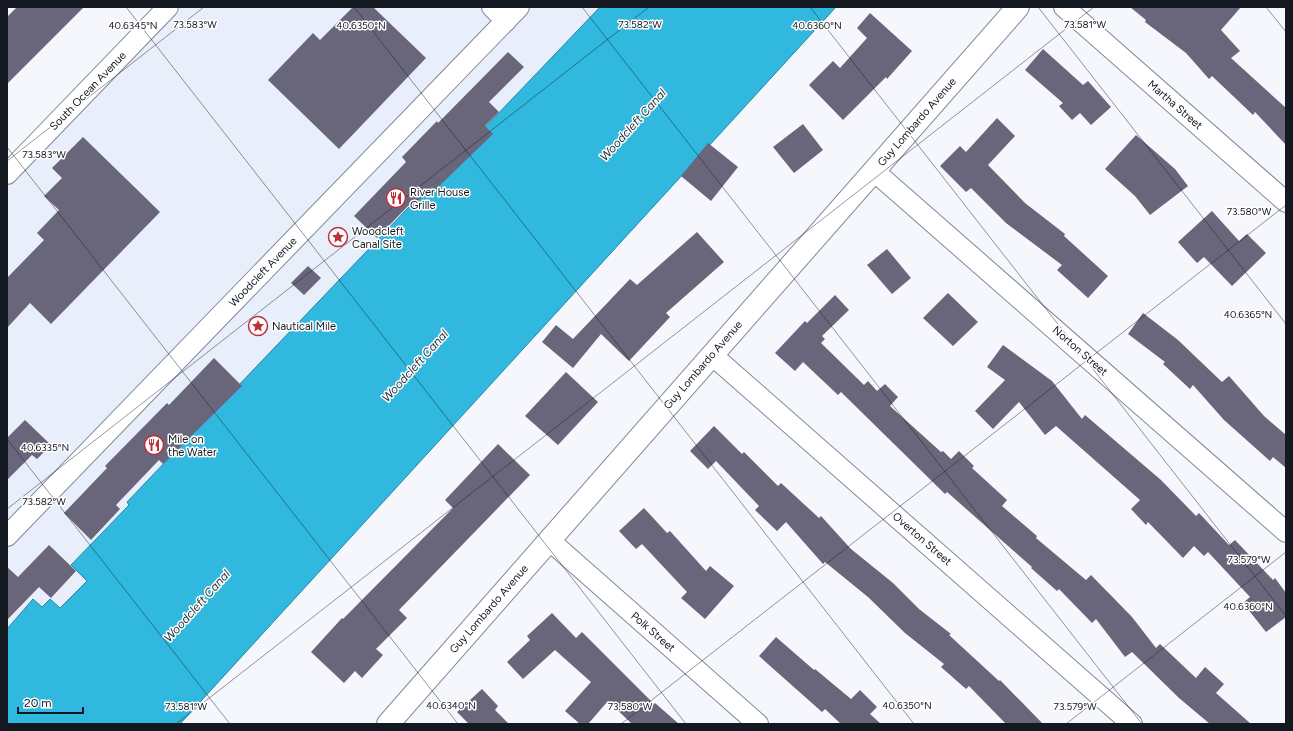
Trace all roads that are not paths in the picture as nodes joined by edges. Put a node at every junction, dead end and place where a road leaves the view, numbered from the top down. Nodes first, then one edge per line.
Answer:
1 (168, 7) edge
2 (492, 7) edge
3 (1018, 7) edge
4 (1064, 7) edge
5 (513, 14) edge
6 (874, 171) junction
7 (7, 174) edge
8 (1286, 202) edge
9 (712, 355) junction
10 (1286, 532) edge
11 (7, 536) edge
12 (549, 540) junction
13 (388, 724) edge
14 (758, 724) edge
15 (1132, 724) edge

1 - 7 street, South Ocean Avenue
2 - 5 street
3 - 6 street, Guy Lombardo Avenue
4 - 8 street, Martha Street
5 - 11 street, Woodcleft Avenue
6 - 9 street, Guy Lombardo Avenue
6 - 10 street, Norton Street
9 - 12 street, Guy Lombardo Avenue
9 - 15 street, Overton Street
12 - 13 street, Guy Lombardo Avenue
12 - 14 street, Polk Street

